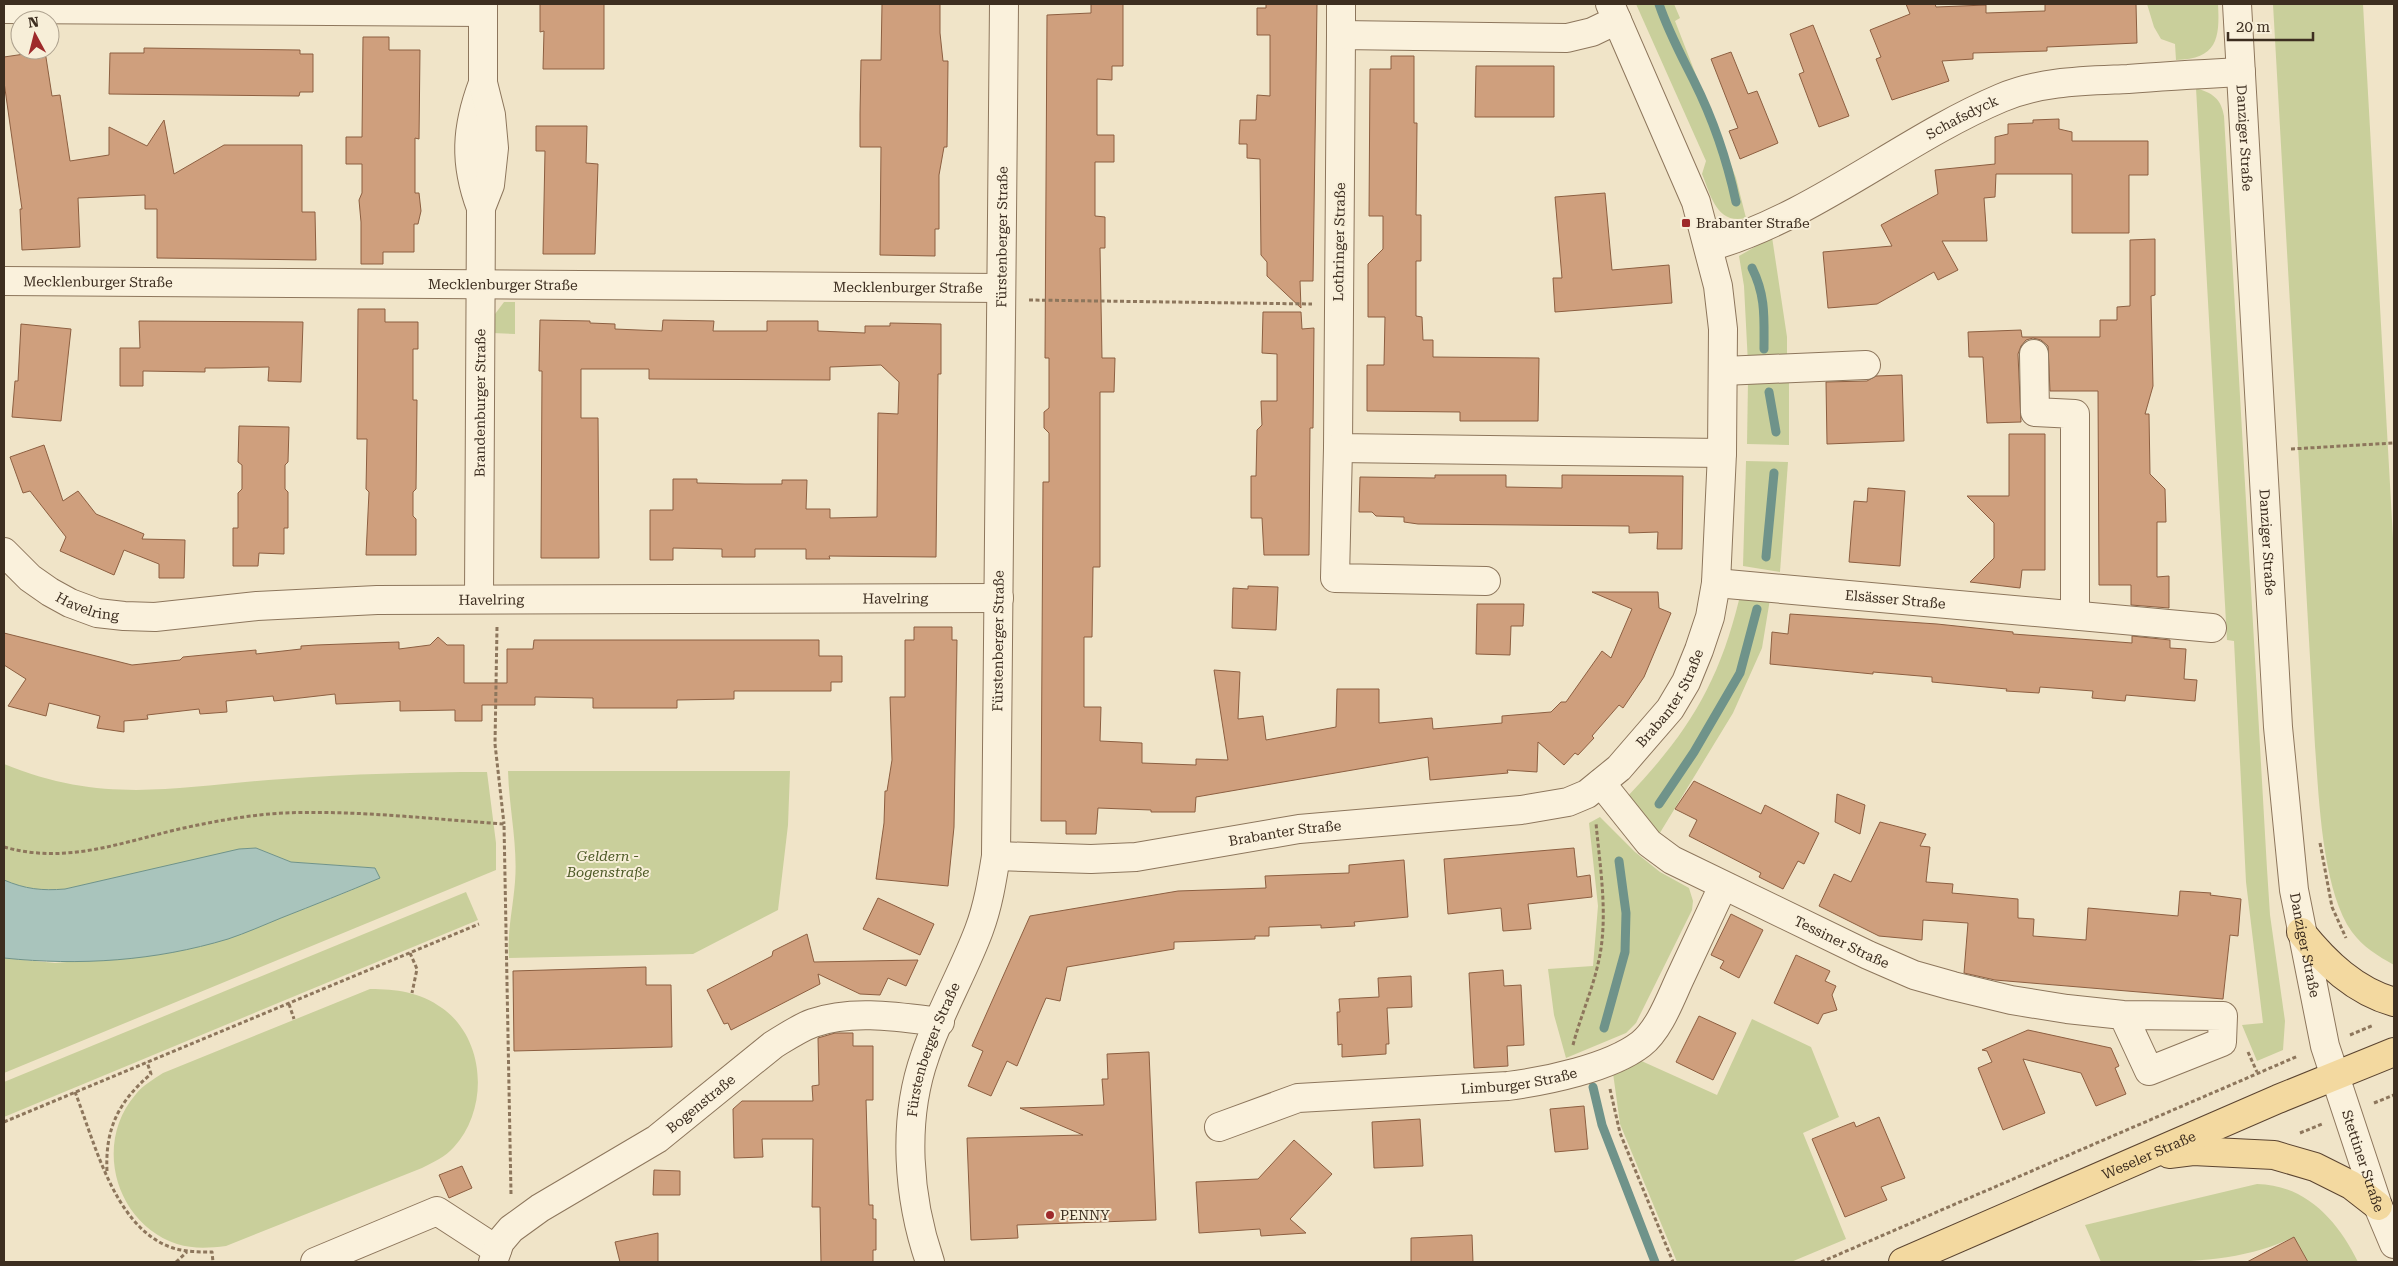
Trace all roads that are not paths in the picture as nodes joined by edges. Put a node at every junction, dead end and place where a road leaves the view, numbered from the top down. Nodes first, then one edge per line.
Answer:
1 (1004, 4) edge
2 (1341, 4) edge
3 (2237, 4) edge
4 (483, 8) edge
5 (4, 9) edge
6 (1613, 12) edge
7 (1340, 35) junction
8 (2241, 72) junction
9 (1709, 247) junction
10 (4, 281) edge
11 (480, 284) junction
12 (1001, 294) junction
13 (2034, 354) dead end
14 (1866, 365) dead end
15 (1724, 371) junction
16 (1338, 448) junction
17 (1722, 452) junction
18 (4, 552) edge
19 (1486, 581) dead end
20 (1716, 583) junction
21 (479, 598) junction
22 (1000, 598) junction
23 (2075, 614) junction
24 (2212, 628) dead end
25 (1597, 786) junction
26 (996, 856) junction
27 (1723, 886) junction
28 (2301, 932) junction
29 (2387, 1012) edge
30 (2123, 1015) dead end
31 (940, 1022) junction
32 (2394, 1052) edge
33 (2334, 1076) junction
34 (1219, 1127) dead end
35 (2145, 1158) junction
36 (2378, 1206) junction
37 (2394, 1244) edge
38 (500, 1247) edge
39 (315, 1262) edge
40 (930, 1262) edge
41 (1903, 1262) edge

1 - 12 street, Fürstenberger Straße
2 - 7 street, Lothringer Straße
3 - 8 street, Danziger Straße
4 - 5 street, Brandenburger Straße
4 - 11 street, Brandenburger Straße
6 - 7 street
6 - 9 street, Brabanter Straße
7 - 16 street, Lothringer Straße
8 - 9 street, Schafsdyck
8 - 28 street, Danziger Straße
9 - 15 street, Brabanter Straße
10 - 11 street, Mecklenburger Straße
11 - 12 street, Mecklenburger Straße
11 - 21 street, Brandenburger Straße
12 - 22 street, Fürstenberger Straße
13 - 23 street
14 - 15 street
15 - 17 street, Brabanter Straße
16 - 17 street
16 - 19 street, Lothringer Straße
17 - 20 street, Brabanter Straße
18 - 21 street, Havelring
20 - 23 street, Elsässer Straße
20 - 25 street, Brabanter Straße
21 - 22 street, Havelring
22 - 26 street, Fürstenberger Straße
23 - 24 street, Elsässer Straße
25 - 26 street, Brabanter Straße
25 - 27 street, Tessiner Straße
26 - 31 street, Fürstenberger Straße
27 - 30 street, Tessiner Straße
27 - 34 street, Limburger Straße
28 - 29 main road
28 - 33 street, Danziger Straße
31 - 38 street, Bogenstraße
31 - 40 street, Fürstenberger Straße
32 - 33 main road, Weseler Straße
33 - 35 main road, Weseler Straße
33 - 36 street, Stettiner Straße
35 - 36 main road
35 - 41 main road, Weseler Straße
36 - 37 street, Stettiner Straße
38 - 39 street

